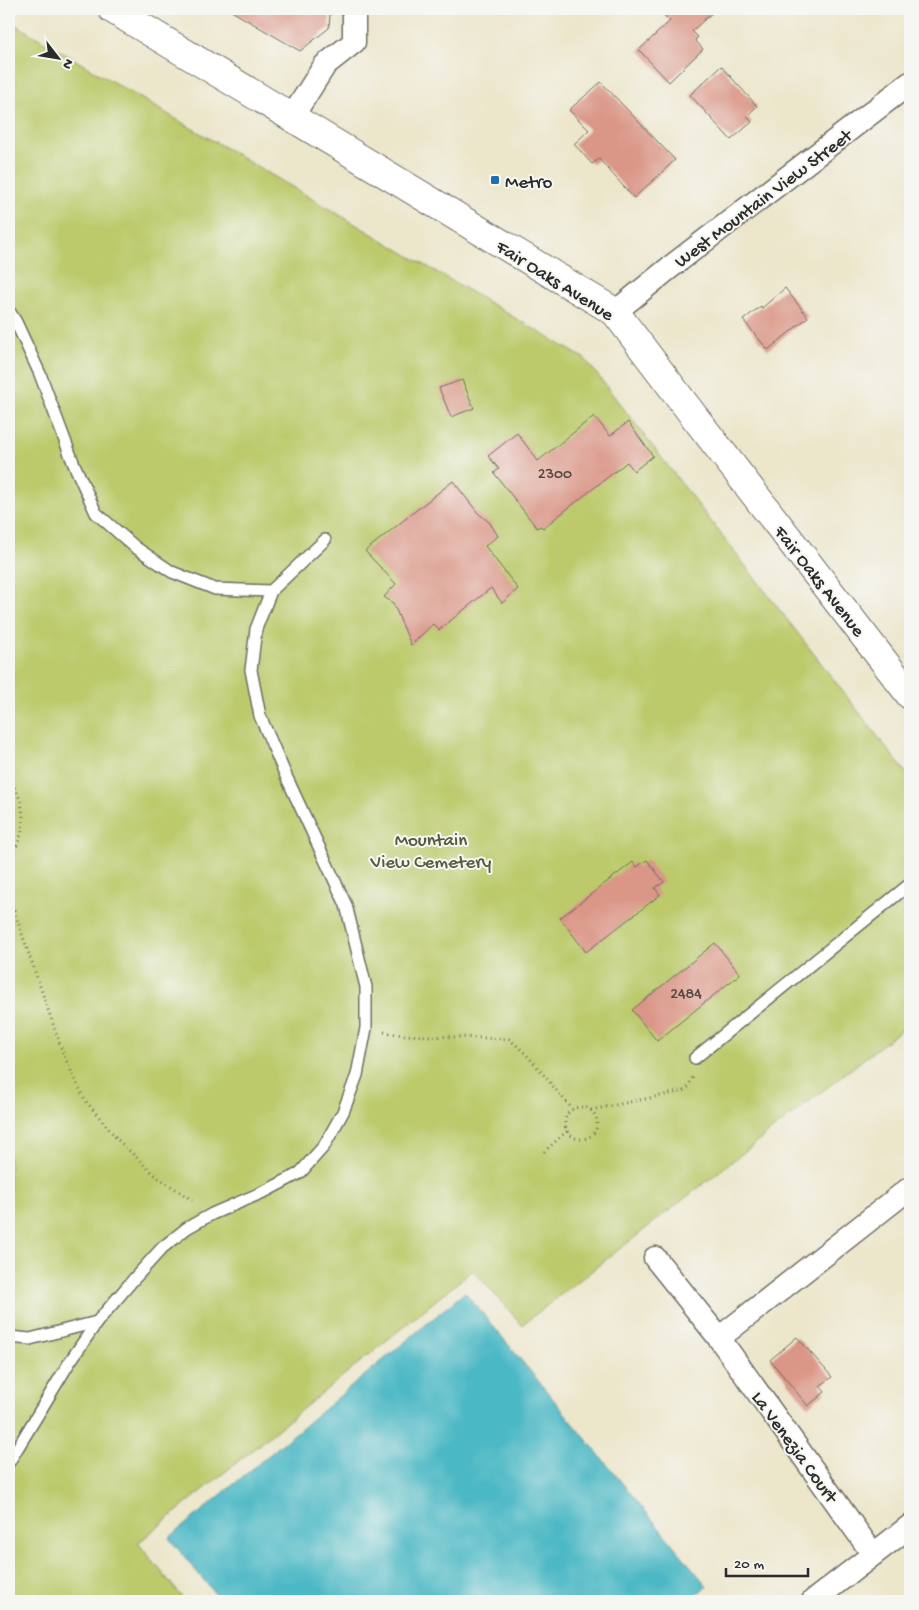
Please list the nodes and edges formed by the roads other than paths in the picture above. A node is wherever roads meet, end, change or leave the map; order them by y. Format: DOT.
graph roads {
  1 [pos="112,9"];
  2 [pos="352,9"];
  3 [pos="910,83"];
  4 [pos="292,117"];
  5 [pos="9,310"];
  6 [pos="615,312"];
  7 [pos="325,540"];
  8 [pos="271,591"];
  9 [pos="910,695"];
  10 [pos="910,884"];
  11 [pos="695,1058"];
  12 [pos="910,1188"];
  13 [pos="655,1258"];
  14 [pos="97,1322"];
  15 [pos="9,1337"];
  16 [pos="719,1338"];
  17 [pos="9,1462"];
  18 [pos="910,1526"];
  19 [pos="873,1554"];
  20 [pos="813,1601"];
  1 -- 4 [label="main road, Fair Oaks Avenue"];
  2 -- 4 [label="street"];
  3 -- 6 [label="street, West Mountain View Street"];
  4 -- 6 [label="main road, Fair Oaks Avenue"];
  5 -- 8 [label="lane"];
  6 -- 9 [label="main road, Fair Oaks Avenue"];
  7 -- 8 [label="lane"];
  8 -- 14 [label="lane"];
  10 -- 11 [label="lane"];
  12 -- 16 [label="street"];
  13 -- 16 [label="street, La Venezia Court"];
  14 -- 15 [label="lane"];
  14 -- 17 [label="lane"];
  16 -- 19 [label="street, La Venezia Court"];
  18 -- 19 [label="street"];
  19 -- 20 [label="street"];
}
